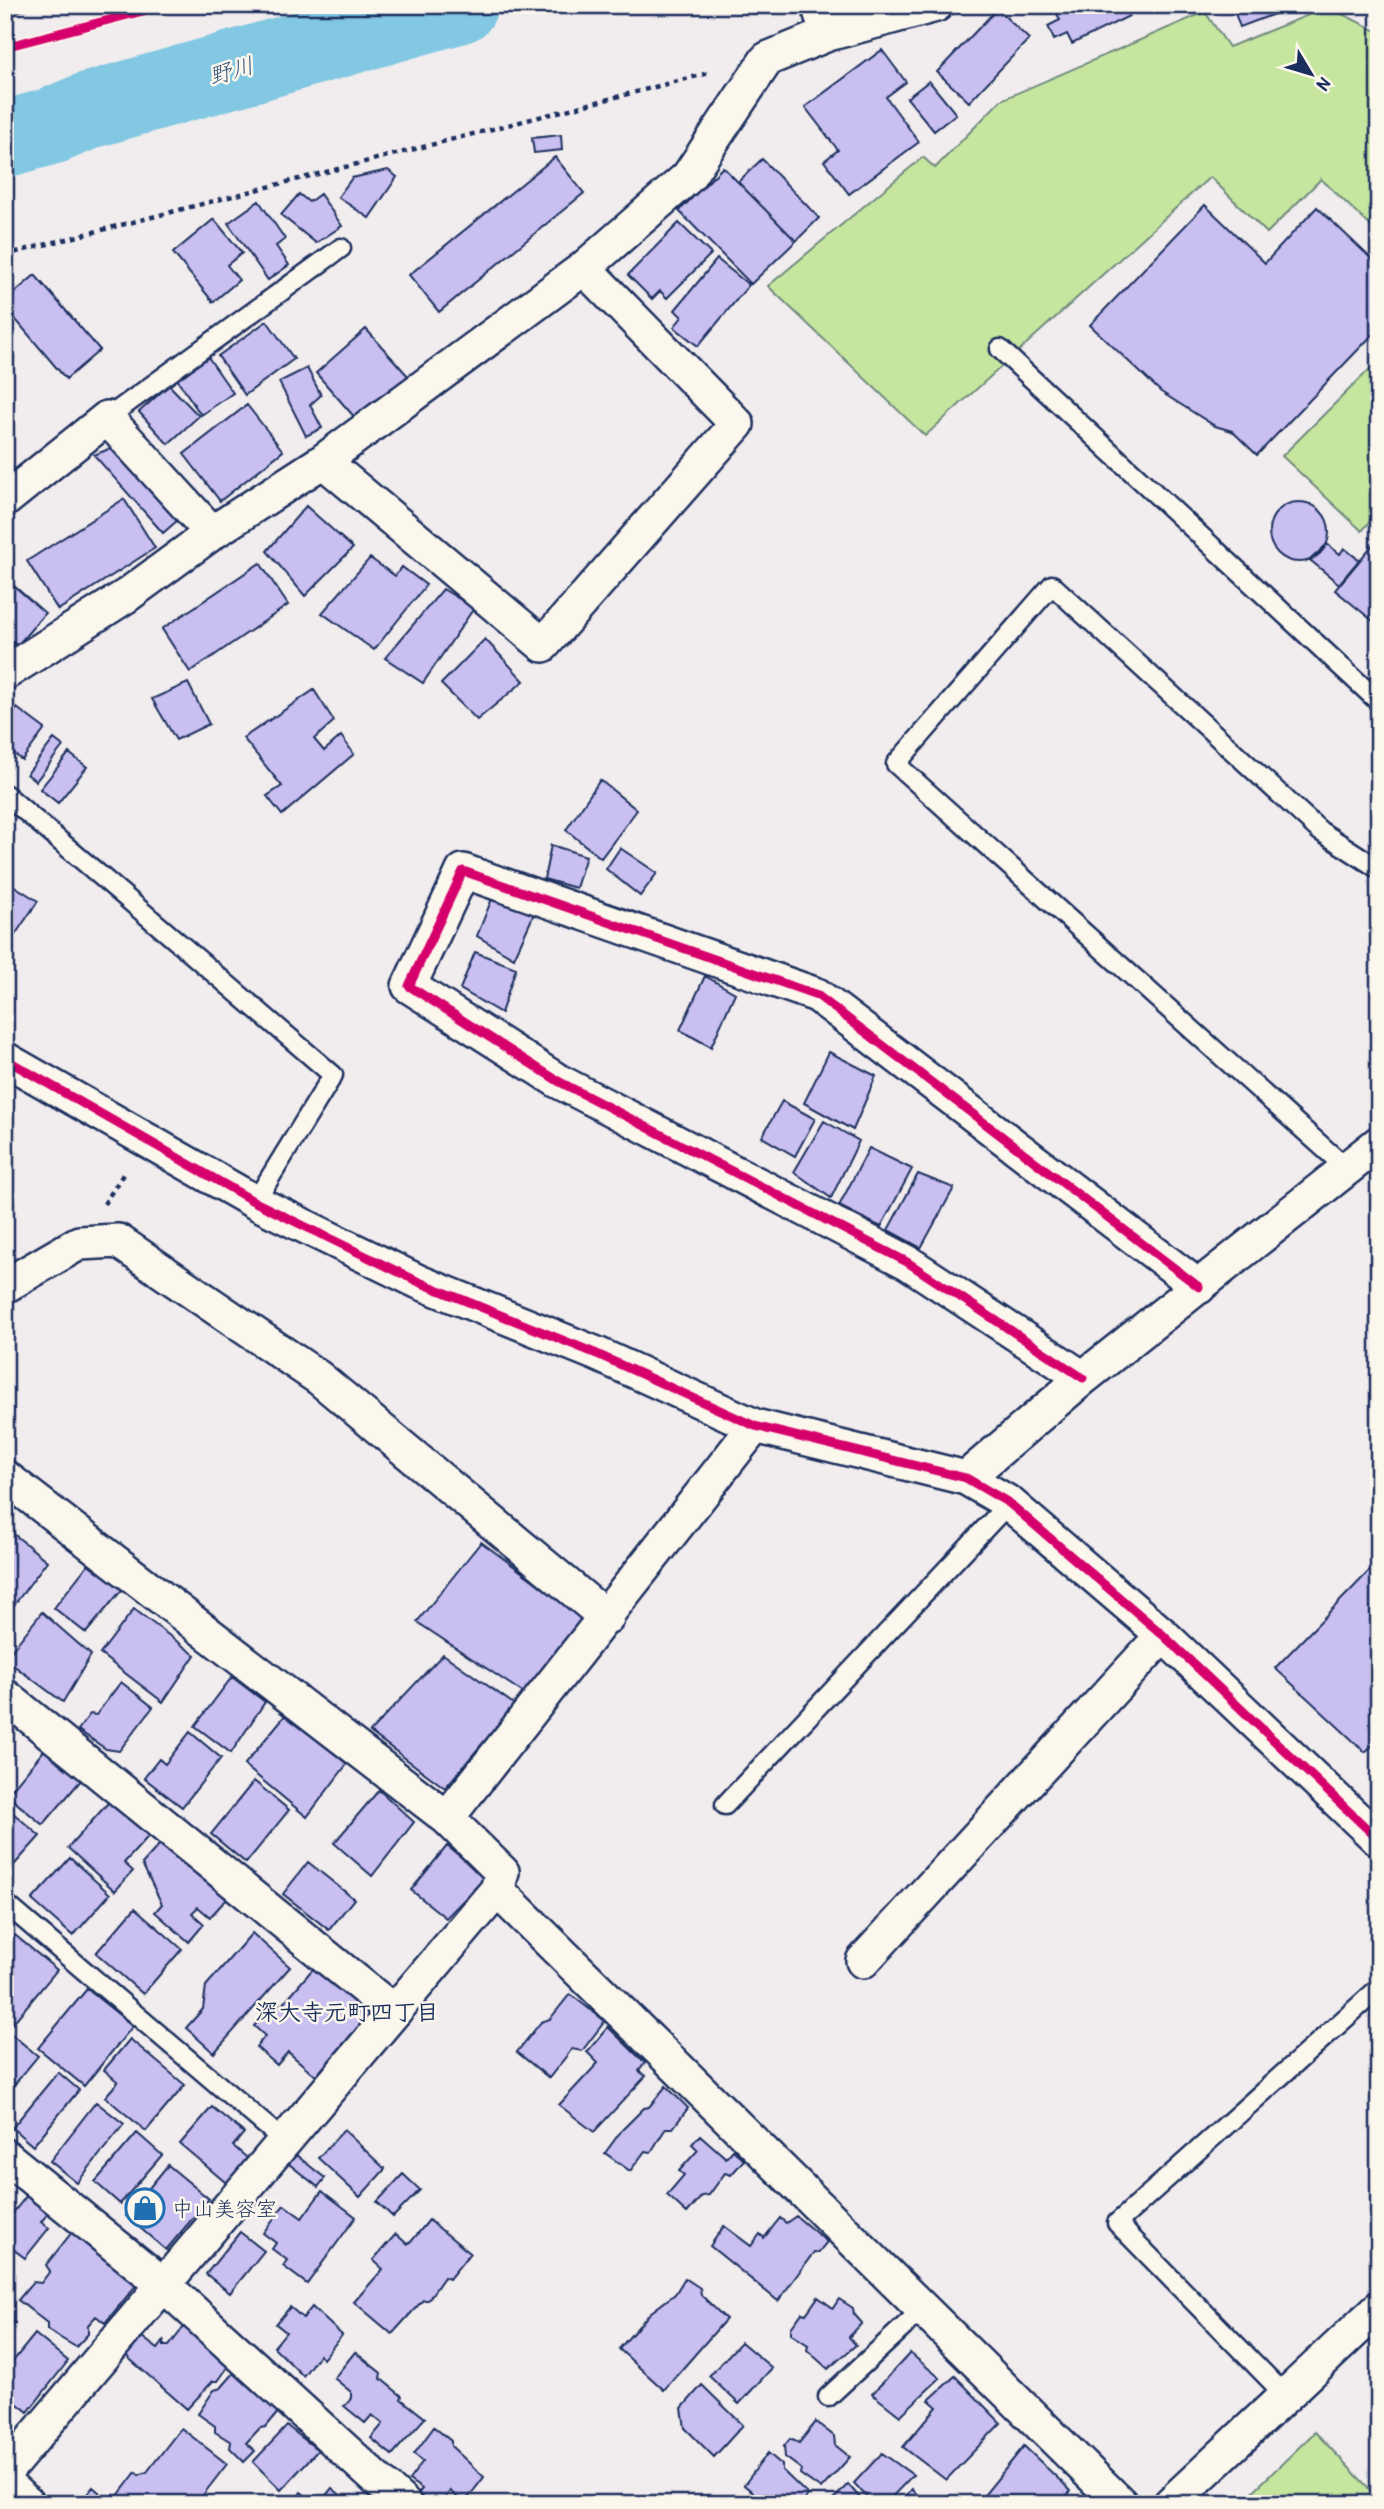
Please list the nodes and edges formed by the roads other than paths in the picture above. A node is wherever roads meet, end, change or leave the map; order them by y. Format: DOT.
graph roads {
  1 [pos="936,5"];
  2 [pos="823,21"];
  3 [pos="341,248"];
  4 [pos="584,268"];
  5 [pos="1000,349"];
  6 [pos="107,418"];
  7 [pos="323,461"];
  8 [pos="5,500"];
  9 [pos="212,533"];
  10 [pos="5,673"];
  11 [pos="1379,702"];
  12 [pos="5,794"];
  13 [pos="1379,869"];
  14 [pos="5,1059"];
  15 [pos="1379,1143"];
  16 [pos="1345,1167"];
  17 [pos="255,1202"];
  18 [pos="5,1286"];
  19 [pos="1199,1287"];
  20 [pos="1083,1378"];
  21 [pos="755,1426"];
  22 [pos="5,1477"];
  23 [pos="966,1478"];
  24 [pos="1009,1503"];
  25 [pos="607,1618"];
  26 [pos="1163,1635"];
  27 [pos="5,1696"];
  28 [pos="724,1805"];
  29 [pos="447,1818"];
  30 [pos="1379,1840"];
  31 [pos="497,1890"];
  32 [pos="5,1903"];
  33 [pos="863,1961"];
  34 [pos="1379,1988"];
  35 [pos="393,2011"];
  36 [pos="284,2141"];
  37 [pos="5,2156"];
  38 [pos="164,2285"];
  39 [pos="925,2307"];
  40 [pos="1379,2308"];
  41 [pos="1285,2395"];
  42 [pos="828,2397"];
  43 [pos="5,2472"];
  44 [pos="5,2484"];
  45 [pos="28,2504"];
  46 [pos="404,2504"];
  47 [pos="1121,2504"];
  48 [pos="1170,2504"];
  1 -- 2 [label="street"];
  2 -- 4 [label="street"];
  3 -- 6 [label="lane"];
  4 -- 7 [label="street"];
  4 -- 7 [label="street"];
  5 -- 11 [label="lane"];
  6 -- 8 [label="street"];
  6 -- 9 [label="street"];
  7 -- 9 [label="street"];
  9 -- 10 [label="street"];
  12 -- 17 [label="lane"];
  13 -- 16 [label="lane"];
  14 -- 17 [label="street"];
  15 -- 16 [label="street"];
  16 -- 19 [label="street"];
  17 -- 21 [label="street"];
  18 -- 25 [label="street"];
  19 -- 20 [label="street"];
  19 -- 20 [label="street"];
  20 -- 23 [label="street"];
  21 -- 23 [label="street"];
  21 -- 25 [label="street"];
  22 -- 29 [label="street"];
  23 -- 24 [label="street"];
  24 -- 26 [label="street"];
  24 -- 28 [label="lane"];
  25 -- 29 [label="street"];
  26 -- 30 [label="street"];
  26 -- 33 [label="street"];
  27 -- 35 [label="street"];
  29 -- 31 [label="street"];
  31 -- 35 [label="street"];
  31 -- 39 [label="street"];
  32 -- 36 [label="lane"];
  34 -- 41 [label="lane"];
  35 -- 36 [label="street"];
  36 -- 38 [label="street"];
  37 -- 38 [label="street"];
  38 -- 43 [label="street"];
  38 -- 46 [label="street"];
  39 -- 42 [label="lane"];
  39 -- 47 [label="street"];
  40 -- 41 [label="street"];
  41 -- 48 [label="street"];
  44 -- 45 [label="street"];
}
